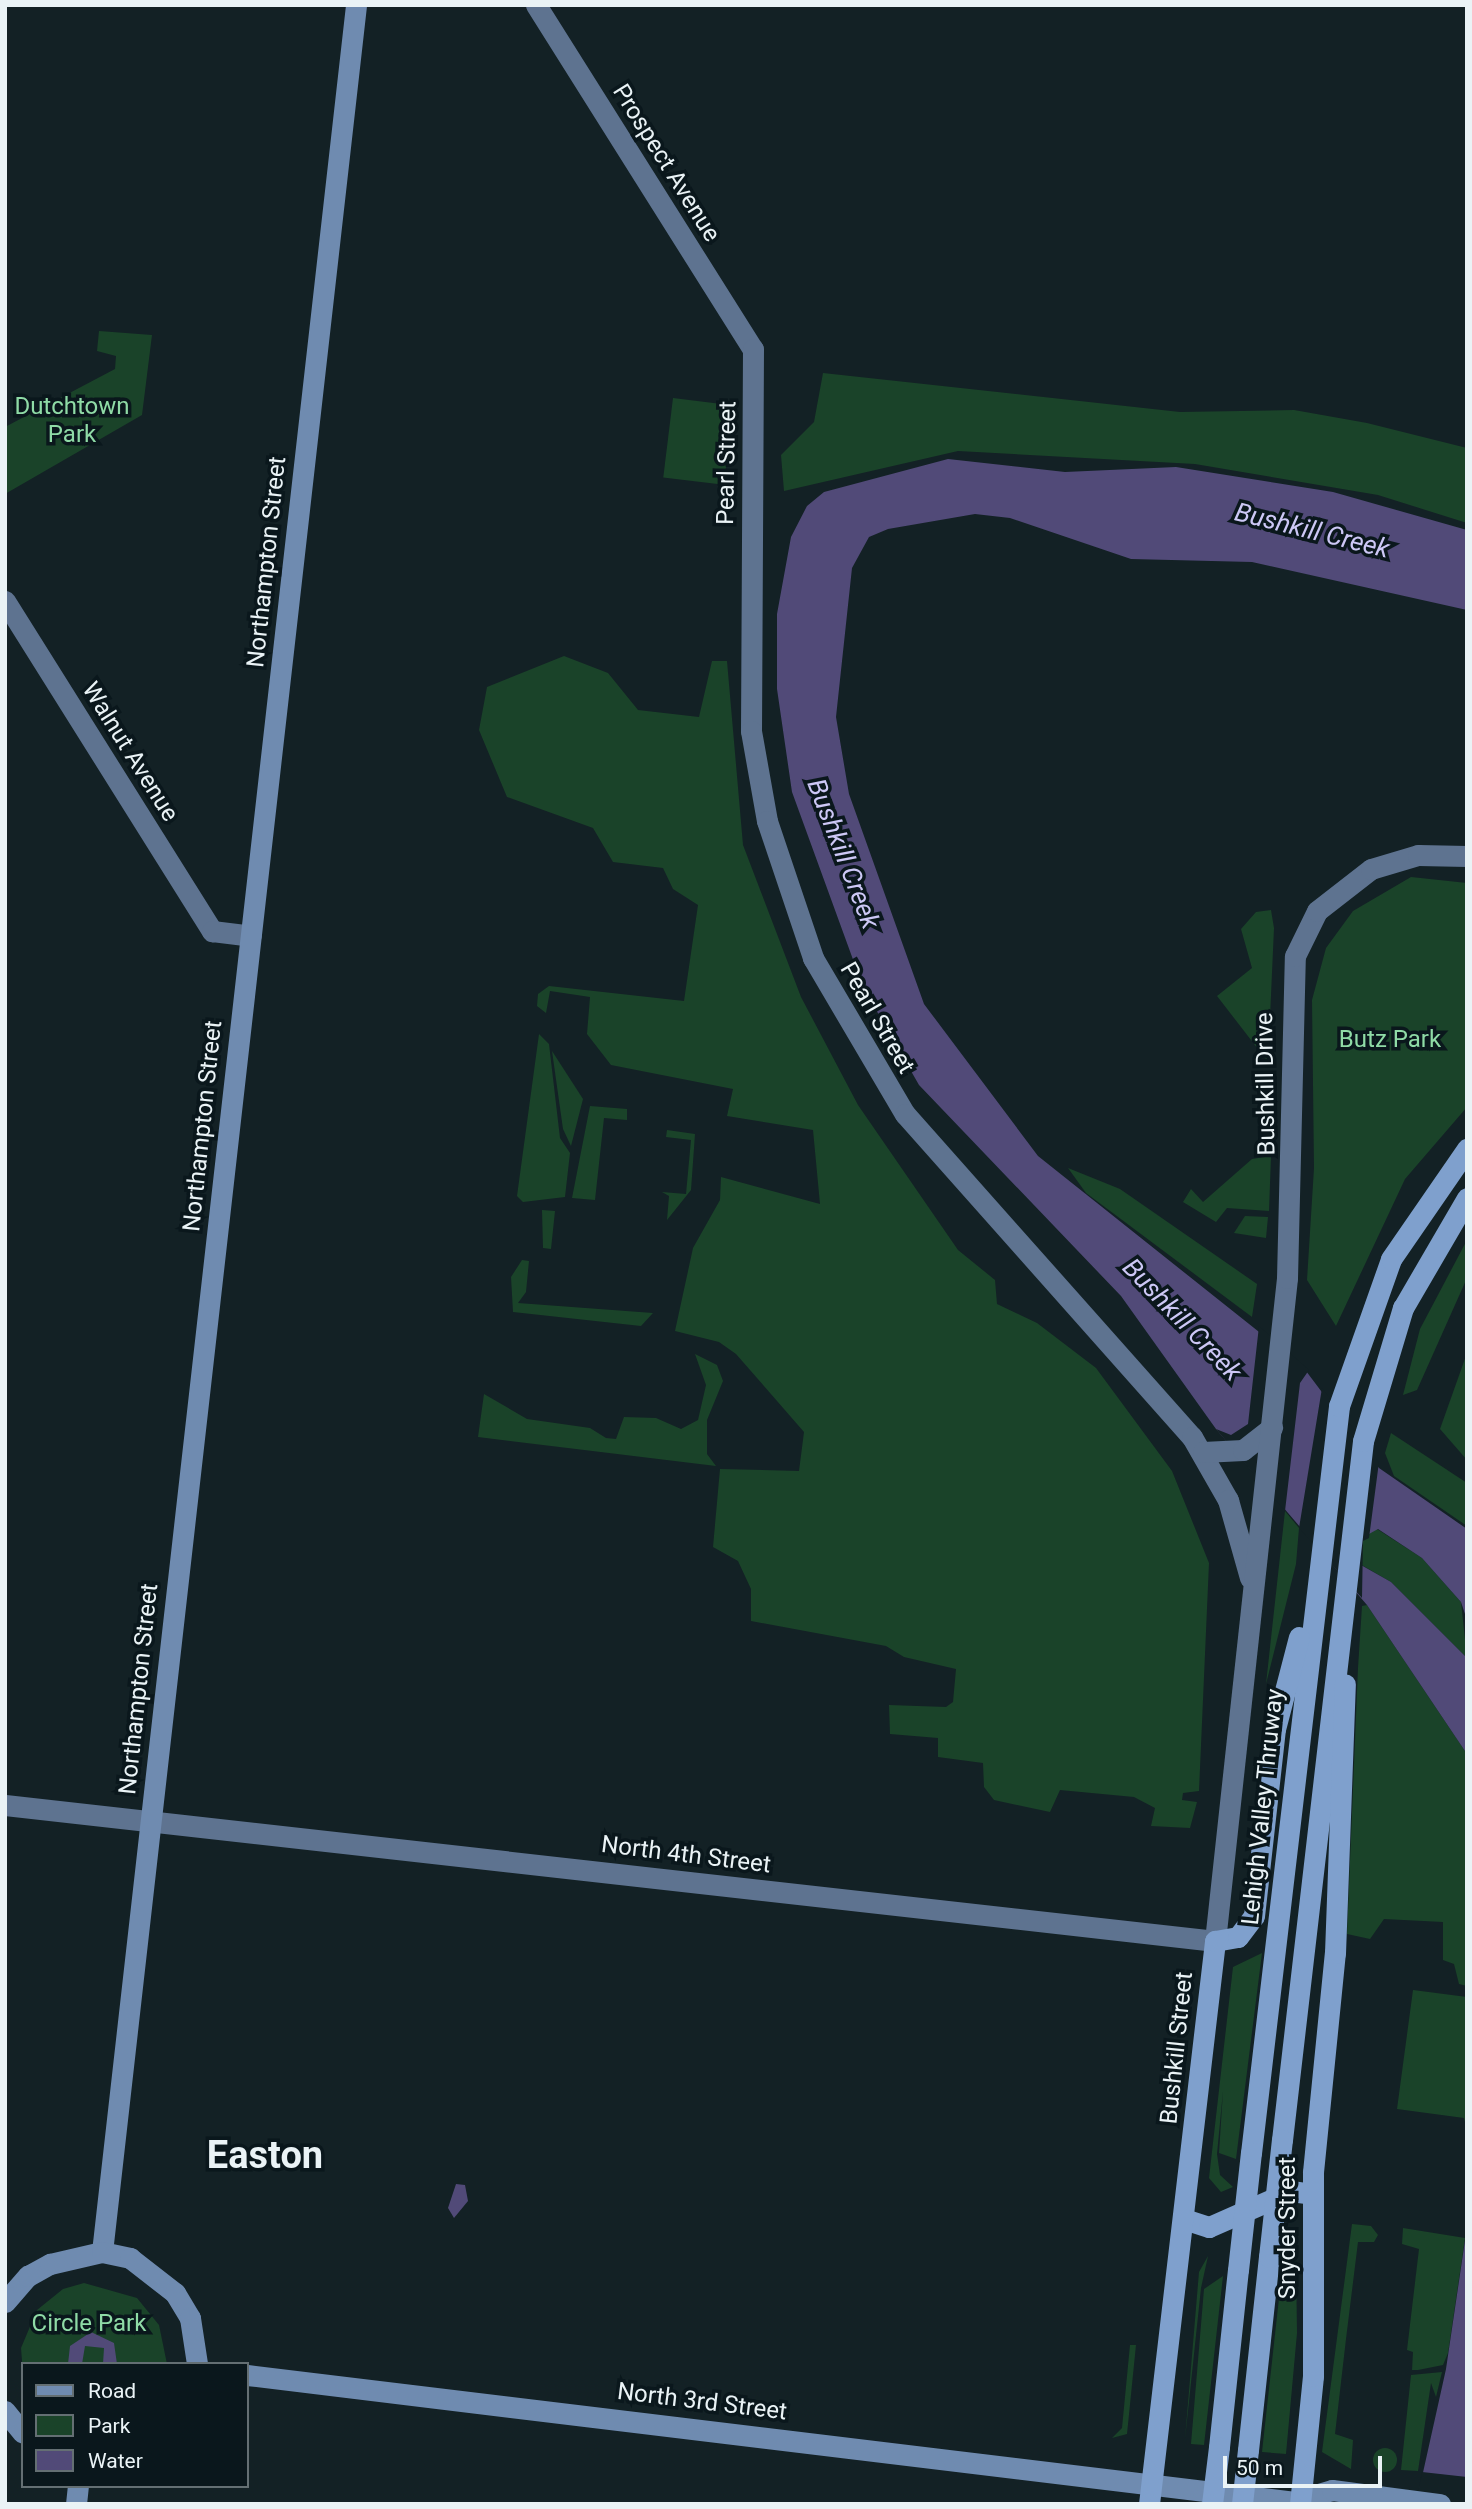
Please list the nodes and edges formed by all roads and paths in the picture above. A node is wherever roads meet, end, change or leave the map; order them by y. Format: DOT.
graph roads {
  1 [pos="356,5"];
  2 [pos="536,5"];
  3 [pos="753,349"];
  4 [pos="5,601"];
  5 [pos="1467,856"];
  6 [pos="251,936"];
  7 [pos="1467,1149"];
  8 [pos="1467,1198"];
  9 [pos="1272,1427"];
  10 [pos="1203,1452"];
  11 [pos="1346,1580"];
  12 [pos="1314,1585"];
  13 [pos="1253,1597"];
  14 [pos="5,1805"];
  15 [pos="150,1821"];
  16 [pos="1215,1941"];
  17 [pos="1312,2194"];
  18 [pos="1184,2220"];
  19 [pos="102,2252"];
  20 [pos="5,2302"];
  21 [pos="197,2362"];
  22 [pos="248,2375"];
  23 [pos="5,2411"];
  24 [pos="21,2431"];
  25 [pos="1152,2481"];
  26 [pos="1304,2502"];
  27 [pos="1149,2504"];
  28 [pos="1212,2504"];
  29 [pos="1242,2504"];
  30 [pos="1440,2504"];
  1 -- 6 [label="main road, Northampton Street"];
  2 -- 3 [label="street, Prospect Avenue"];
  3 -- 10 [label="street, Pearl Street"];
  4 -- 6 [label="street, Walnut Avenue"];
  5 -- 9 [label="street, Bushkill Drive"];
  6 -- 15 [label="main road, Northampton Street"];
  7 -- 12 [label="highway, Lehigh Valley Thruway"];
  8 -- 11 [label="highway"];
  9 -- 10 [label="street"];
  9 -- 13 [label="street, Bushkill Drive"];
  10 -- 13 [label="street, Pearl Street"];
  11 -- 17 [label="highway, Snyder Street"];
  11 -- 29 [label="highway, bridge"];
  12 -- 16 [label="highway"];
  12 -- 28 [label="highway, Lehigh Valley Thruway, bridge"];
  13 -- 16 [label="street, Bushkill Street"];
  14 -- 15 [label="street, North 4th Street"];
  15 -- 16 [label="street, North 4th Street"];
  15 -- 19 [label="main road, Northampton Street"];
  16 -- 18 [label="highway, Bushkill Street"];
  17 -- 18 [label="highway"];
  17 -- 26 [label="highway, Snyder Street"];
  18 -- 25 [label="highway, Bushkill Street"];
  19 -- 20 [label="main road"];
  19 -- 21 [label="main road"];
  22 -- 25 [label="main road, North 3rd Street"];
  23 -- 24 [label="main road"];
  25 -- 26 [label="main road, North 3rd Street"];
  25 -- 27 [label="highway, Bushkill Street"];
  26 -- 30 [label="main road, North 3rd Street"];
}
